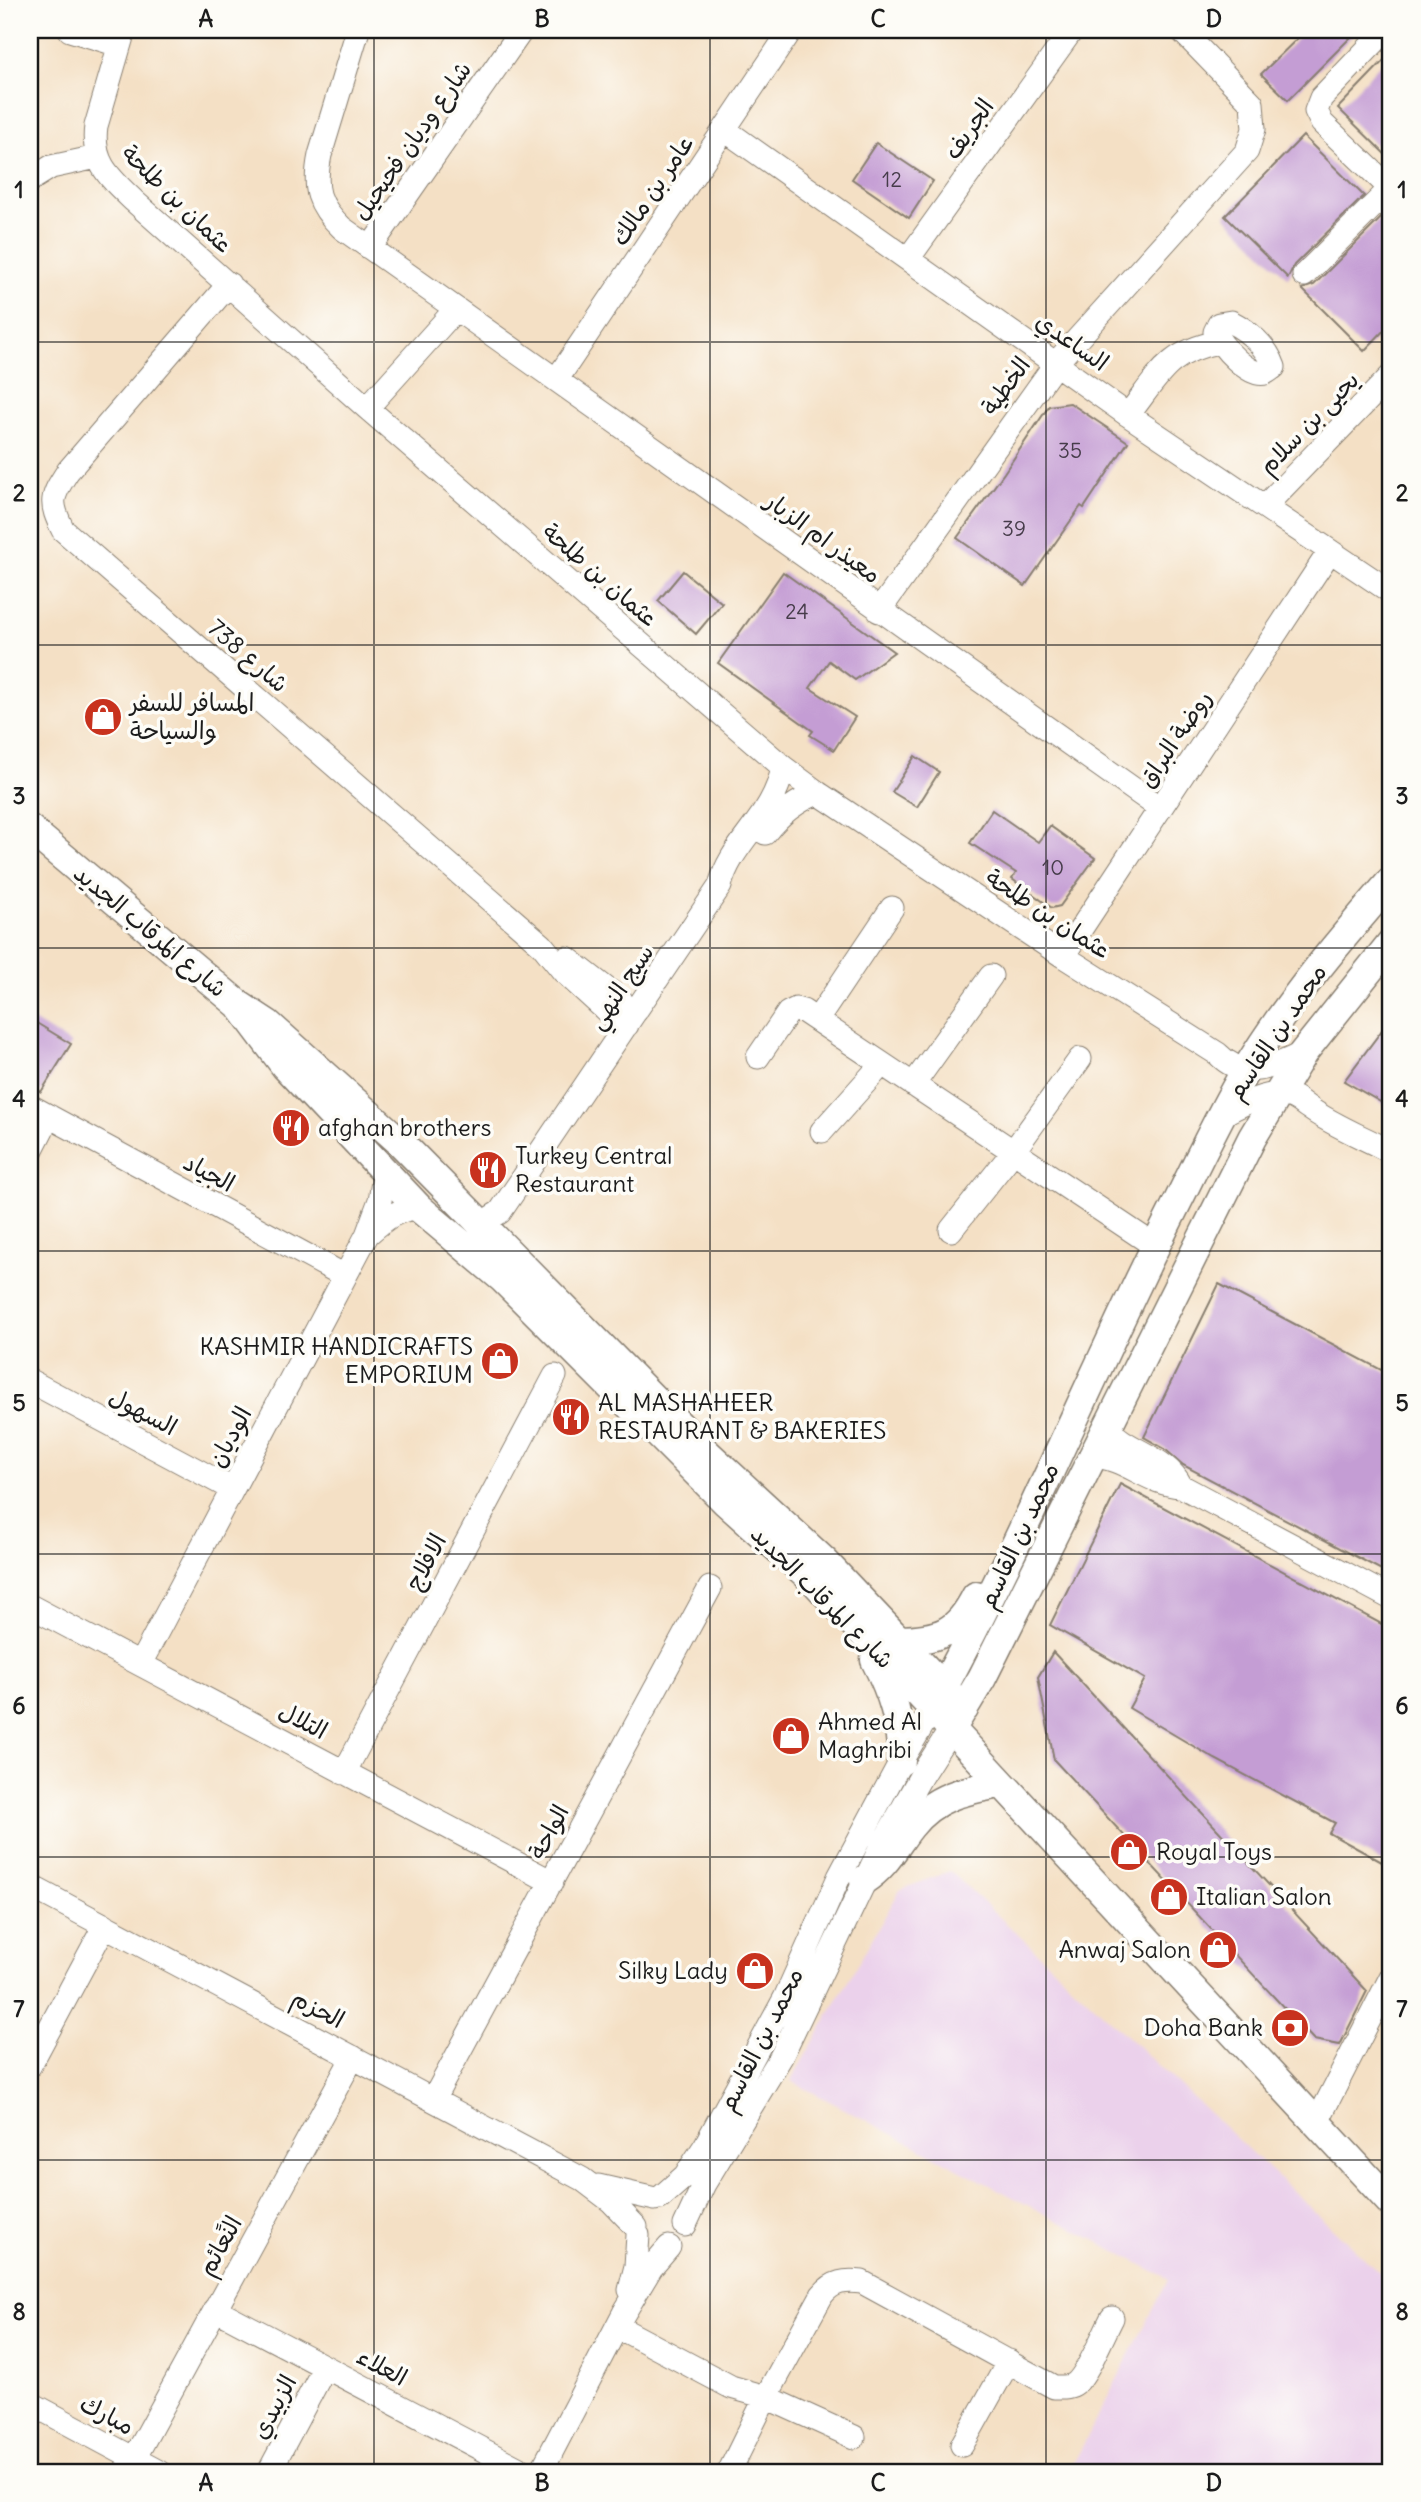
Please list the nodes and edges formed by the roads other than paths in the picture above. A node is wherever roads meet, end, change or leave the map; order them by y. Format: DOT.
graph roads {
  1 [pos="70,30"];
  2 [pos="358,30"];
  3 [pos="522,30"];
  4 [pos="791,30"];
  5 [pos="1072,30"];
  6 [pos="1181,30"];
  7 [pos="1386,30"];
  8 [pos="122,37"];
  9 [pos="725,130"];
  10 [pos="97,157"];
  11 [pos="30,180"];
  12 [pos="1391,188"];
  13 [pos="370,248"];
  14 [pos="908,259"];
  15 [pos="1304,275"];
  16 [pos="229,284"];
  17 [pos="456,309"];
  18 [pos="1218,342"];
  19 [pos="1056,363"];
  20 [pos="1391,376"];
  21 [pos="557,379"];
  22 [pos="367,408"];
  23 [pos="1128,415"];
  24 [pos="1265,506"];
  25 [pos="1331,551"];
  26 [pos="1391,592"];
  27 [pos="879,611"];
  28 [pos="783,767"];
  29 [pos="818,793"];
  30 [pos="1160,808"];
  31 [pos="30,829"];
  32 [pos="1391,881"];
  33 [pos="720,886"];
  34 [pos="892,908"];
  35 [pos="1391,943"];
  36 [pos="1063,956"];
  37 [pos="991,976"];
  38 [pos="239,1005"];
  39 [pos="630,1017"];
  40 [pos="817,1020"];
  41 [pos="1265,1041"];
  42 [pos="1303,1053"];
  43 [pos="1218,1055"];
  44 [pos="758,1057"];
  45 [pos="1080,1059"];
  46 [pos="882,1064"];
  47 [pos="1246,1071"];
  48 [pos="913,1085"];
  49 [pos="1270,1107"];
  50 [pos="39,1111"];
  51 [pos="1223,1114"];
  52 [pos="347,1131"];
  53 [pos="822,1131"];
  54 [pos="1013,1152"];
  55 [pos="1391,1152"];
  56 [pos="30,1153"];
  57 [pos="385,1171"];
  58 [pos="419,1208"];
  59 [pos="482,1223"];
  60 [pos="951,1230"];
  61 [pos="367,1235"];
  62 [pos="1155,1246"];
  63 [pos="345,1276"];
  64 [pos="555,1376"];
  65 [pos="30,1381"];
  66 [pos="1106,1427"];
  67 [pos="1092,1457"];
  68 [pos="1181,1486"];
  69 [pos="232,1489"];
  70 [pos="1023,1529"];
  71 [pos="710,1588"];
  72 [pos="1391,1598"];
  73 [pos="30,1606"];
  74 [pos="861,1632"];
  75 [pos="898,1640"];
  76 [pos="140,1664"];
  77 [pos="948,1709"];
  78 [pos="901,1761"];
  79 [pos="344,1773"];
  80 [pos="1001,1784"];
  81 [pos="864,1880"];
  82 [pos="551,1882"];
  83 [pos="30,1886"];
  84 [pos="105,1925"];
  85 [pos="1391,1977"];
  86 [pos="353,2057"];
  87 [pos="30,2065"];
  88 [pos="433,2100"];
  89 [pos="1317,2122"];
  90 [pos="582,2179"];
  91 [pos="657,2199"];
  92 [pos="1391,2203"];
  93 [pos="685,2225"];
  94 [pos="637,2231"];
  95 [pos="669,2247"];
  96 [pos="215,2309"];
  97 [pos="1112,2318"];
  98 [pos="622,2319"];
  99 [pos="1009,2361"];
  100 [pos="325,2367"];
  101 [pos="766,2397"];
  102 [pos="30,2403"];
  103 [pos="854,2437"];
  104 [pos="962,2445"];
  105 [pos="134,2459"];
  106 [pos="159,2472"];
  107 [pos="269,2472"];
  108 [pos="525,2472"];
  109 [pos="541,2472"];
  110 [pos="729,2472"];
  1 -- 8 [label="street"];
  2 -- 13 [label="street, معيذر ام الزبار"];
  3 -- 13 [label="street, شارع وديان فحيحيل"];
  4 -- 9 [label="street, عامر بن مالك"];
  5 -- 14 [label="street, الجريف"];
  6 -- 19 [label="street, الخطية"];
  7 -- 12 [label="street"];
  8 -- 10 [label="street, عثمان بن طلحة"];
  9 -- 14 [label="street, الساعدي"];
  9 -- 21 [label="street, عامر بن مالك"];
  10 -- 11 [label="street"];
  10 -- 16 [label="street, عثمان بن طلحة"];
  12 -- 15 [label="street"];
  13 -- 17 [label="street, معيذر ام الزبار"];
  14 -- 19 [label="street, الساعدي"];
  16 -- 22 [label="street, عثمان بن طلحة"];
  16 -- 39 [label="street, شارع 738"];
  17 -- 21 [label="street, معيذر ام الزبار"];
  17 -- 22 [label="street"];
  18 -- 23 [label="street"];
  19 -- 23 [label="street, الساعدي"];
  19 -- 27 [label="street, الخطية"];
  20 -- 24 [label="street, يحيى بن سلام"];
  21 -- 27 [label="street, معيذر ام الزبار"];
  22 -- 28 [label="street, عثمان بن طلحة"];
  23 -- 24 [label="street, الساعدي"];
  24 -- 25 [label="street, الساعدي"];
  25 -- 26 [label="street, الساعدي"];
  25 -- 30 [label="street, روضة البراق"];
  27 -- 30 [label="street, معيذر ام الزبار"];
  28 -- 29 [label="street, عثمان بن طلحة"];
  28 -- 33 [label="street, سيج النهي"];
  29 -- 33 [label="street"];
  29 -- 36 [label="street, عثمان بن طلحة"];
  30 -- 36 [label="street, روضة البراق"];
  31 -- 38 [label="street, شارع المرقاب الجديد"];
  32 -- 41 [label="street, محمد بن القاسم"];
  33 -- 39 [label="street, سيج النهي"];
  34 -- 40 [label="street"];
  35 -- 42 [label="street, محمد بن القاسم"];
  36 -- 43 [label="street, عثمان بن طلحة"];
  37 -- 48 [label="street"];
  38 -- 52 [label="street, شارع المرقاب الجديد"];
  38 -- 59 [label="street, شارع المرقاب الجديد"];
  39 -- 59 [label="street, سيج النهي"];
  40 -- 44 [label="street"];
  40 -- 46 [label="street"];
  41 -- 43 [label="street"];
  41 -- 47 [label="street, محمد بن القاسم"];
  42 -- 47 [label="street"];
  42 -- 49 [label="street, محمد بن القاسم"];
  43 -- 47 [label="street, عثمان بن طلحة"];
  45 -- 54 [label="street"];
  46 -- 48 [label="street"];
  46 -- 53 [label="street"];
  47 -- 51 [label="street, محمد بن القاسم"];
  48 -- 54 [label="street"];
  49 -- 51 [label="street"];
  49 -- 55 [label="street"];
  49 -- 66 [label="street, محمد بن القاسم"];
  50 -- 56 [label="street, الجياد"];
  50 -- 63 [label="street, الجياد"];
  51 -- 62 [label="street, محمد بن القاسم"];
  52 -- 57 [label="street, شارع المرقاب الجديد"];
  52 -- 59 [label="street"];
  54 -- 60 [label="street"];
  54 -- 62 [label="street"];
  57 -- 58 [label="street, شارع المرقاب الجديد"];
  57 -- 61 [label="street, الوديان"];
  58 -- 61 [label="street, الوديان"];
  58 -- 74 [label="street, شارع المرقاب الجديد"];
  59 -- 75 [label="street, شارع المرقاب الجديد"];
  61 -- 63 [label="street, الوديان"];
  62 -- 70 [label="street, محمد بن القاسم"];
  63 -- 69 [label="street, الوديان"];
  64 -- 79 [label="street, الافلاج"];
  65 -- 69 [label="street, السهول"];
  66 -- 67 [label="street, محمد بن القاسم"];
  66 -- 68 [label="street"];
  67 -- 68 [label="street"];
  67 -- 77 [label="street, محمد بن القاسم"];
  68 -- 72 [label="street"];
  69 -- 76 [label="street, الوديان"];
  70 -- 75 [label="street"];
  70 -- 77 [label="street, محمد بن القاسم"];
  71 -- 82 [label="street, الواحة"];
  73 -- 76 [label="street, التلال"];
  74 -- 77 [label="street, شارع المرقاب الجديد"];
  74 -- 78 [label="street"];
  75 -- 77 [label="street, شارع المرقاب الجديد"];
  76 -- 79 [label="street, التلال"];
  77 -- 78 [label="street, محمد بن القاسم"];
  77 -- 80 [label="street, شارع المرقاب الجديد"];
  77 -- 81 [label="street, محمد بن القاسم"];
  78 -- 91 [label="street, محمد بن القاسم"];
  79 -- 82 [label="street, التلال"];
  80 -- 81 [label="street"];
  80 -- 89 [label="street, شارع المرقاب الجديد"];
  81 -- 93 [label="street, محمد بن القاسم"];
  82 -- 88 [label="street, الواحة"];
  83 -- 84 [label="street, الحزم"];
  84 -- 86 [label="street, الحزم"];
  84 -- 87 [label="street"];
  85 -- 89 [label="street"];
  86 -- 88 [label="street, الحزم"];
  86 -- 96 [label="street, النًعائم"];
  88 -- 90 [label="street, الحزم"];
  89 -- 92 [label="street, شارع المرقاب الجديد"];
  90 -- 91 [label="street, الحزم"];
  90 -- 94 [label="street, الحزم"];
  91 -- 93 [label="street"];
  91 -- 94 [label="street"];
  93 -- 95 [label="street"];
  94 -- 95 [label="street"];
  94 -- 98 [label="street"];
  95 -- 98 [label="street"];
  96 -- 100 [label="street, العلاء"];
  96 -- 105 [label="street, النًعائم"];
  97 -- 99 [label="street"];
  98 -- 101 [label="street"];
  98 -- 109 [label="street"];
  99 -- 101 [label="street"];
  99 -- 104 [label="street"];
  100 -- 107 [label="street, الزبيدي"];
  100 -- 108 [label="street, العلاء"];
  101 -- 103 [label="street"];
  101 -- 110 [label="street"];
  102 -- 105 [label="street, مبارك"];
  105 -- 106 [label="street, مبارك"];
}
